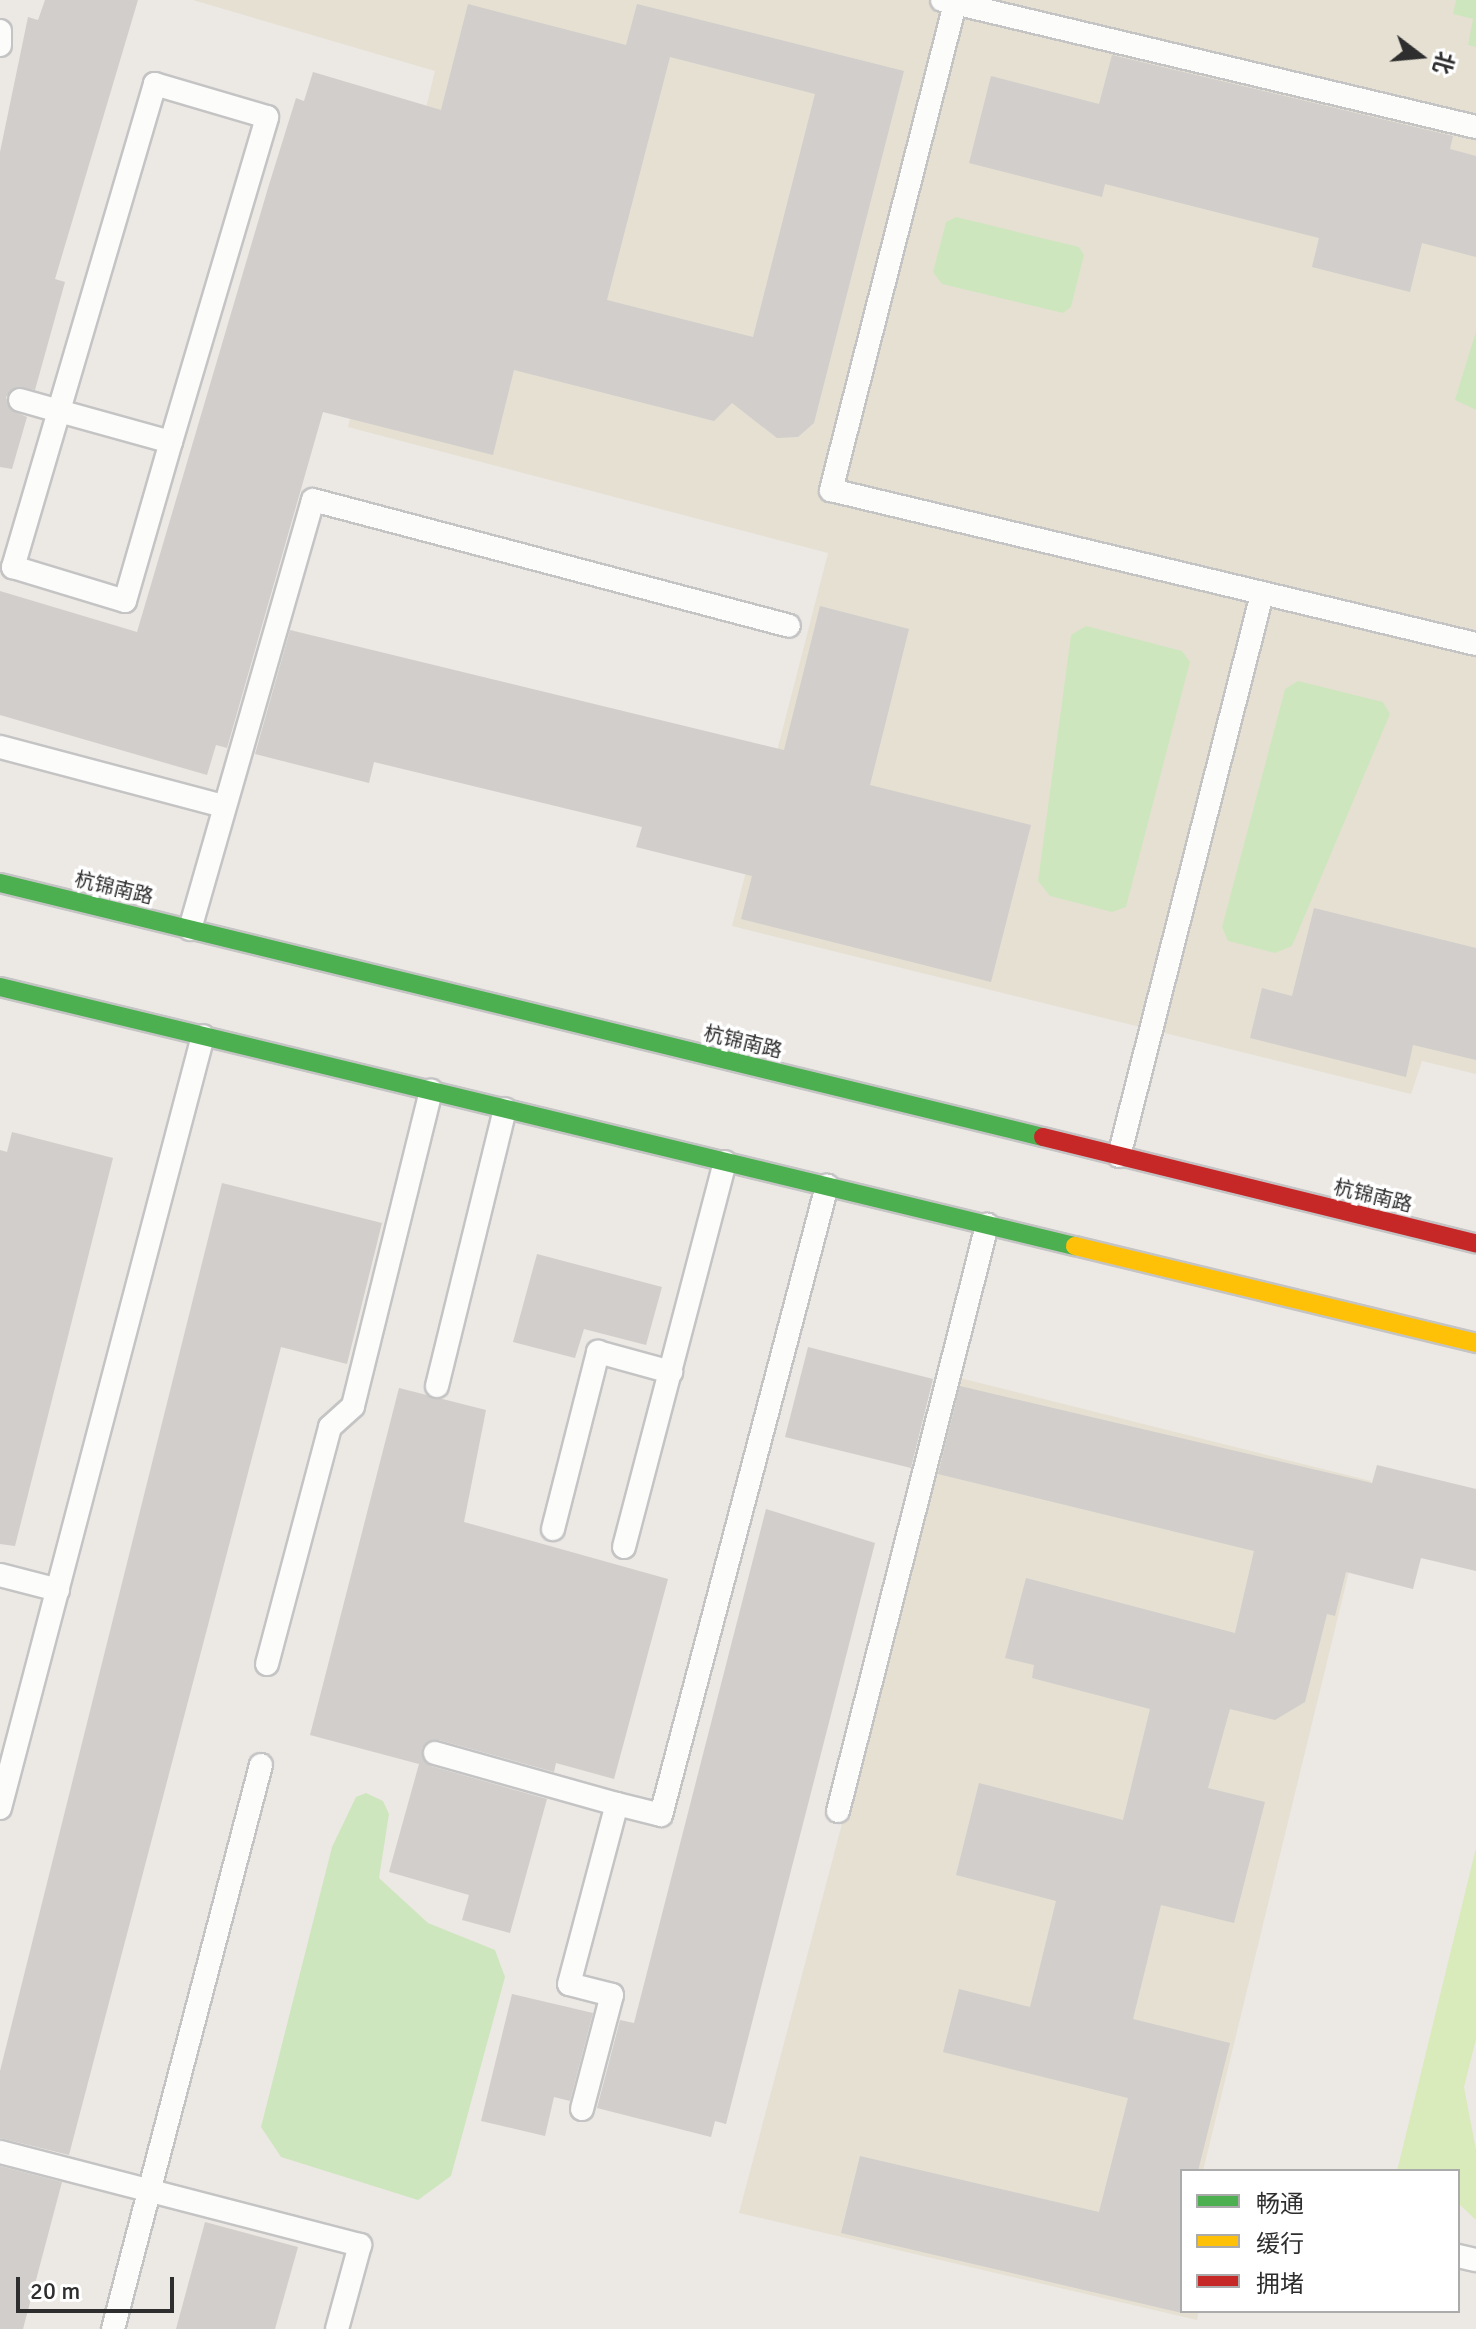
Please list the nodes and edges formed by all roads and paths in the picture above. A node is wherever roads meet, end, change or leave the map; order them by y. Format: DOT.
graph roads {
  1 [pos="950,1"];
  2 [pos="0,31"];
  3 [pos="0,45"];
  4 [pos="1476,127"];
  5 [pos="20,400"];
  6 [pos="59,411"];
  7 [pos="171,442"];
  8 [pos="1262,594"];
  9 [pos="789,626"];
  10 [pos="1476,644"];
  11 [pos="0,747"];
  12 [pos="223,806"];
  13 [pos="0,883"];
  14 [pos="190,929"];
  15 [pos="1,990"];
  16 [pos="203,1036"];
  17 [pos="431,1091"];
  18 [pos="505,1109"];
  19 [pos="1119,1156"];
  20 [pos="725,1162"];
  21 [pos="827,1186"];
  22 [pos="987,1225"];
  23 [pos="1476,1243"];
  24 [pos="1476,1343"];
  25 [pos="671,1372"];
  26 [pos="437,1386"];
  27 [pos="553,1529"];
  28 [pos="624,1547"];
  29 [pos="0,1575"];
  30 [pos="58,1590"];
  31 [pos="267,1664"];
  32 [pos="435,1753"];
  33 [pos="261,1765"];
  34 [pos="617,1804"];
  35 [pos="0,1808"];
  36 [pos="838,1811"];
  37 [pos="582,2109"];
  38 [pos="0,2152"];
  39 [pos="148,2190"];
  40 [pos="113,2329"];
  41 [pos="337,2329"];
  1 -- 4 [label="lane"];
  1 -- 8 [label="lane"];
  2 -- 3 [label="lane"];
  5 -- 6 [label="lane"];
  6 -- 7 [label="lane"];
  6 -- 7 [label="lane"];
  6 -- 7 [label="lane"];
  8 -- 10 [label="lane"];
  8 -- 19 [label="lane"];
  9 -- 12 [label="lane"];
  11 -- 12 [label="lane"];
  12 -- 14 [label="lane"];
  13 -- 14 [label="main road, 杭锦南路"];
  14 -- 19 [label="main road, 杭锦南路"];
  15 -- 16 [label="main road"];
  16 -- 17 [label="main road"];
  16 -- 30 [label="lane"];
  17 -- 18 [label="main road"];
  17 -- 31 [label="lane"];
  18 -- 20 [label="main road"];
  18 -- 26 [label="lane"];
  19 -- 23 [label="main road, 杭锦南路"];
  20 -- 21 [label="main road"];
  20 -- 25 [label="lane"];
  21 -- 22 [label="main road"];
  21 -- 34 [label="lane"];
  22 -- 24 [label="main road"];
  22 -- 36 [label="lane"];
  25 -- 27 [label="lane"];
  25 -- 28 [label="lane"];
  29 -- 30 [label="lane"];
  30 -- 35 [label="lane"];
  32 -- 34 [label="lane"];
  33 -- 39 [label="lane"];
  34 -- 37 [label="lane"];
  38 -- 39 [label="lane"];
  39 -- 40 [label="lane"];
  39 -- 41 [label="lane"];
}
